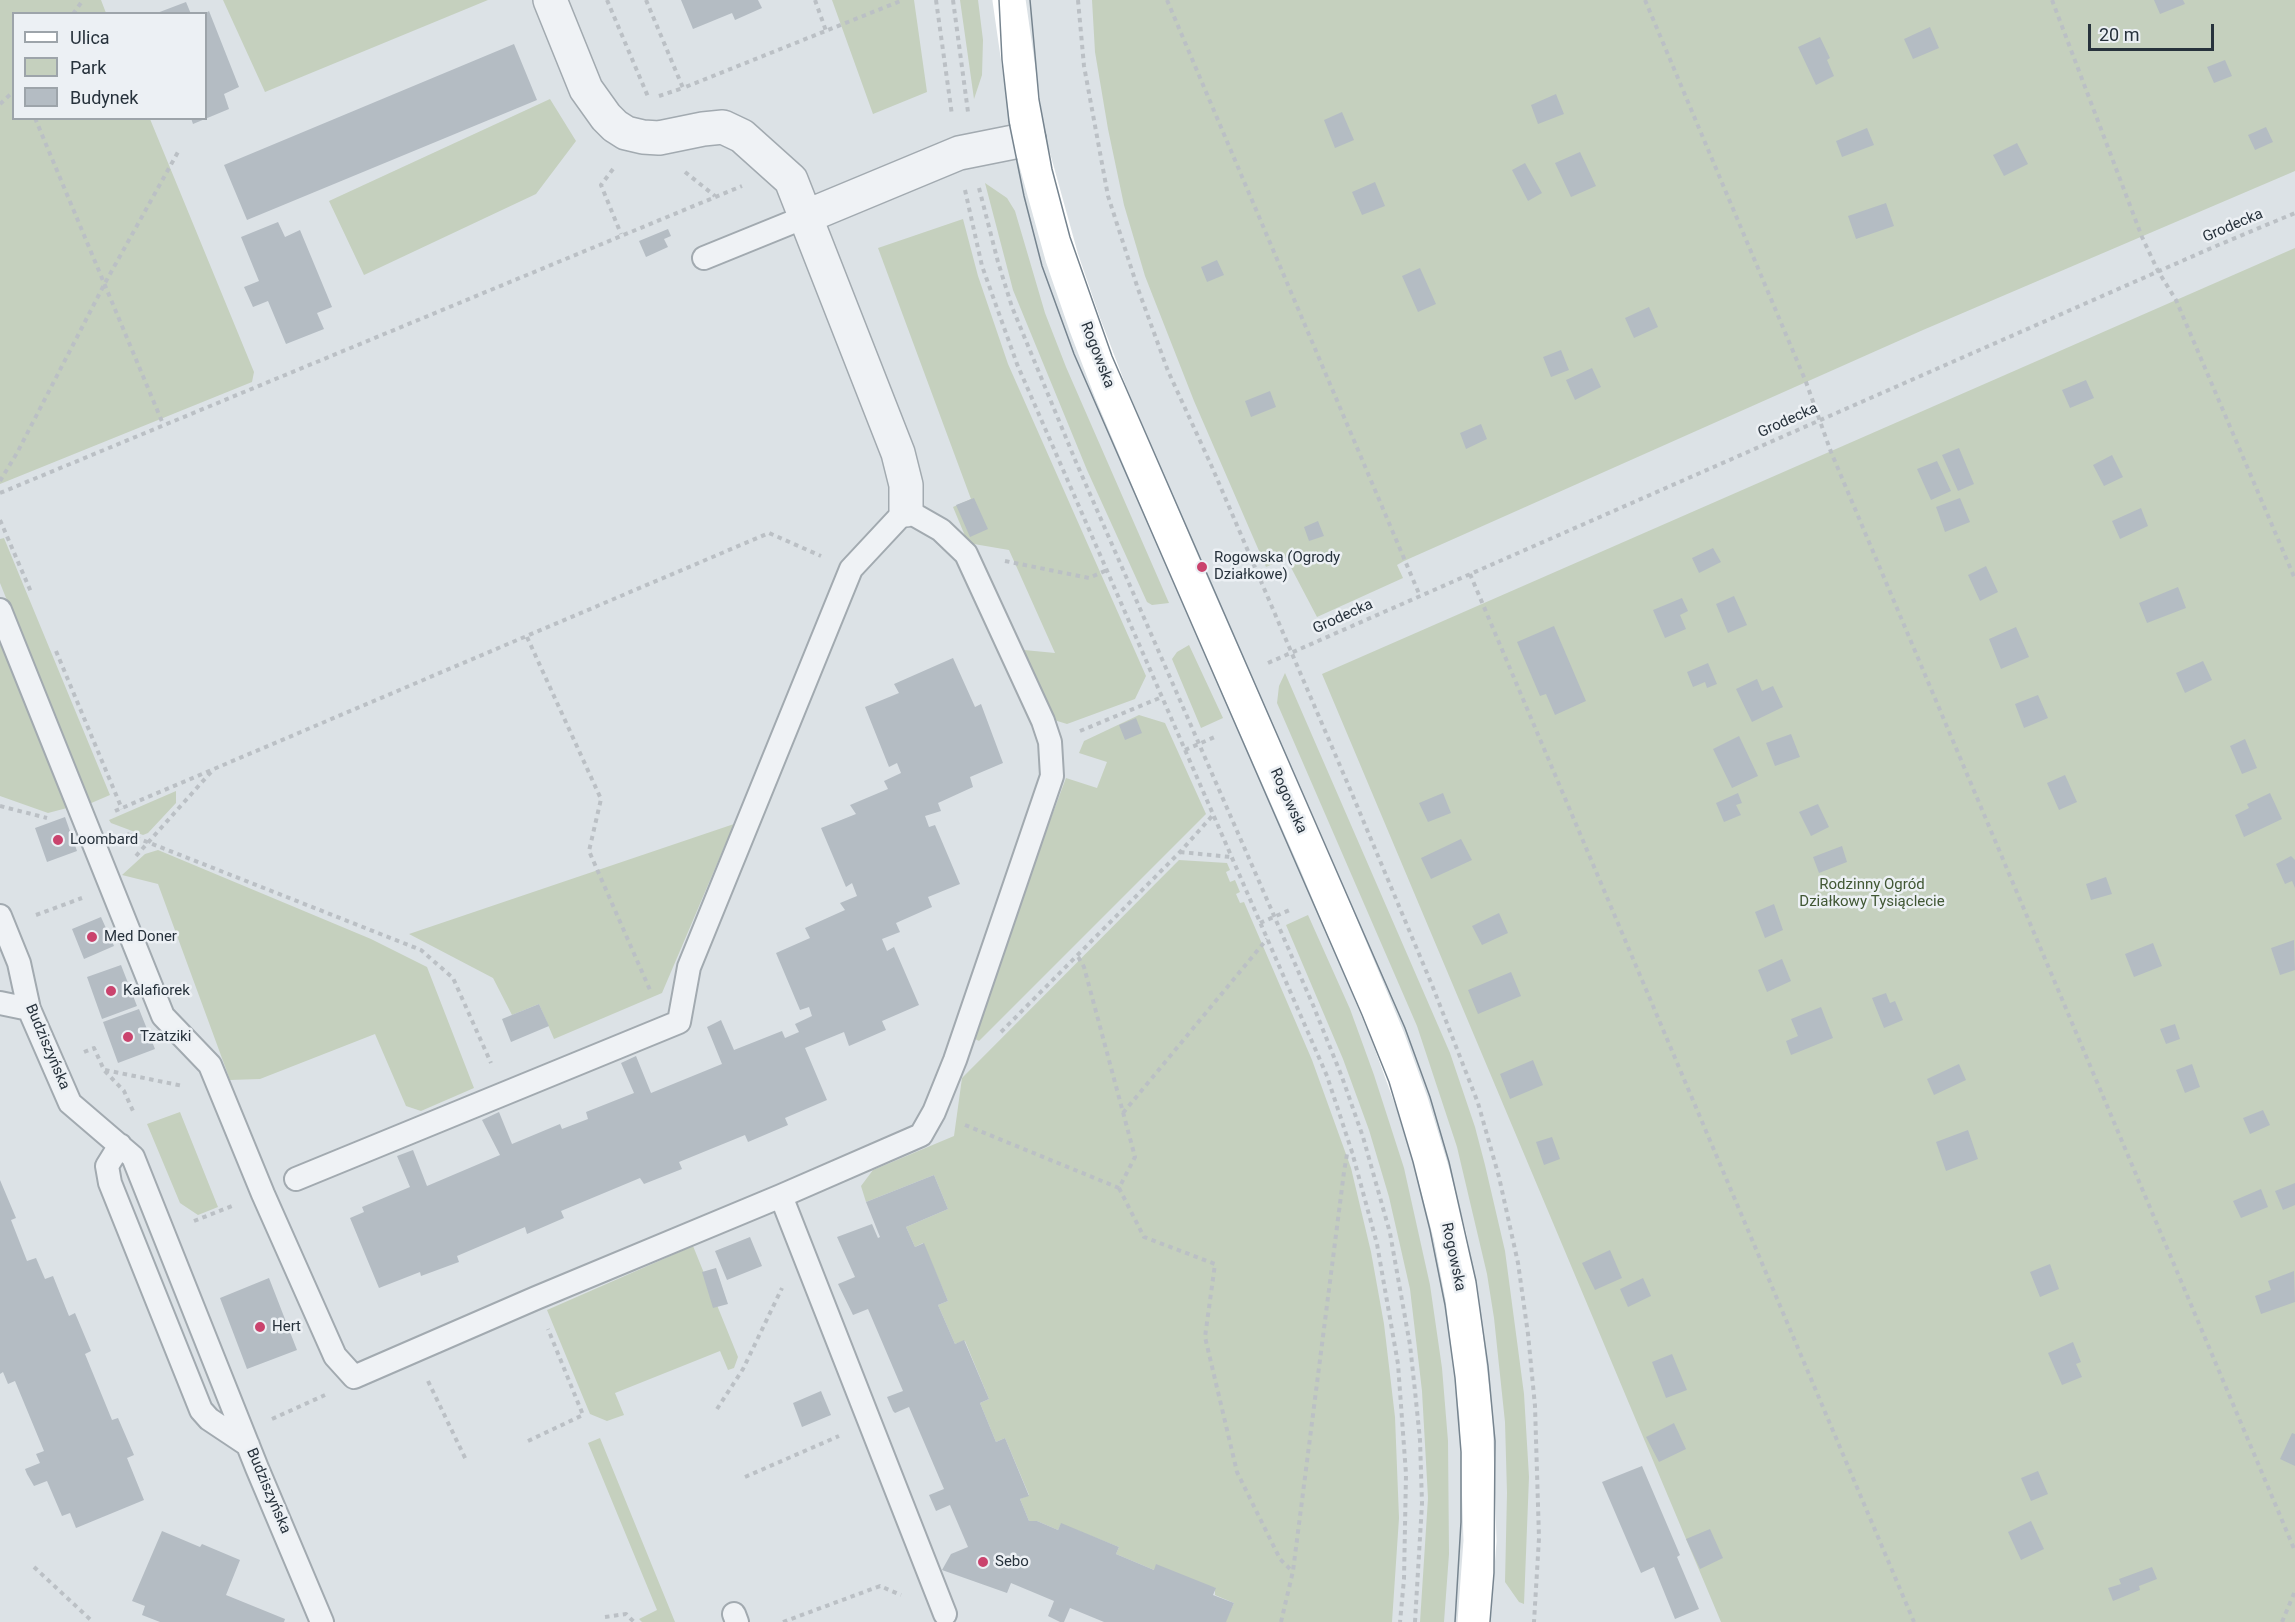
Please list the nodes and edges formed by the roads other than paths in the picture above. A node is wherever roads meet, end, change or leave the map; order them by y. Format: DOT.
graph roads {
  1 [pos="550,0"];
  2 [pos="1010,0"];
  3 [pos="1029,138"];
  4 [pos="805,217"];
  5 [pos="704,258"];
  6 [pos="906,510"];
  7 [pos="0,610"];
  8 [pos="2,922"];
  9 [pos="0,1002"];
  10 [pos="29,1010"];
  11 [pos="120,1145"];
  12 [pos="296,1179"];
  13 [pos="781,1196"];
  14 [pos="246,1438"];
  15 [pos="945,1614"];
  16 [pos="322,1622"];
  17 [pos="1474,1622"];
  1 -- 4 [label="street"];
  2 -- 3 [label="street, Rogowska"];
  3 -- 4 [label="street"];
  3 -- 17 [label="street, Rogowska"];
  4 -- 5 [label="lane"];
  4 -- 6 [label="street"];
  6 -- 12 [label="lane"];
  6 -- 13 [label="lane"];
  7 -- 13 [label="lane"];
  8 -- 10 [label="lane, Budziszyńska"];
  9 -- 10 [label="lane"];
  10 -- 11 [label="lane, Budziszyńska"];
  11 -- 14 [label="lane, Budziszyńska"];
  11 -- 14 [label="lane"];
  13 -- 15 [label="lane"];
  14 -- 16 [label="lane, Budziszyńska"];
}
